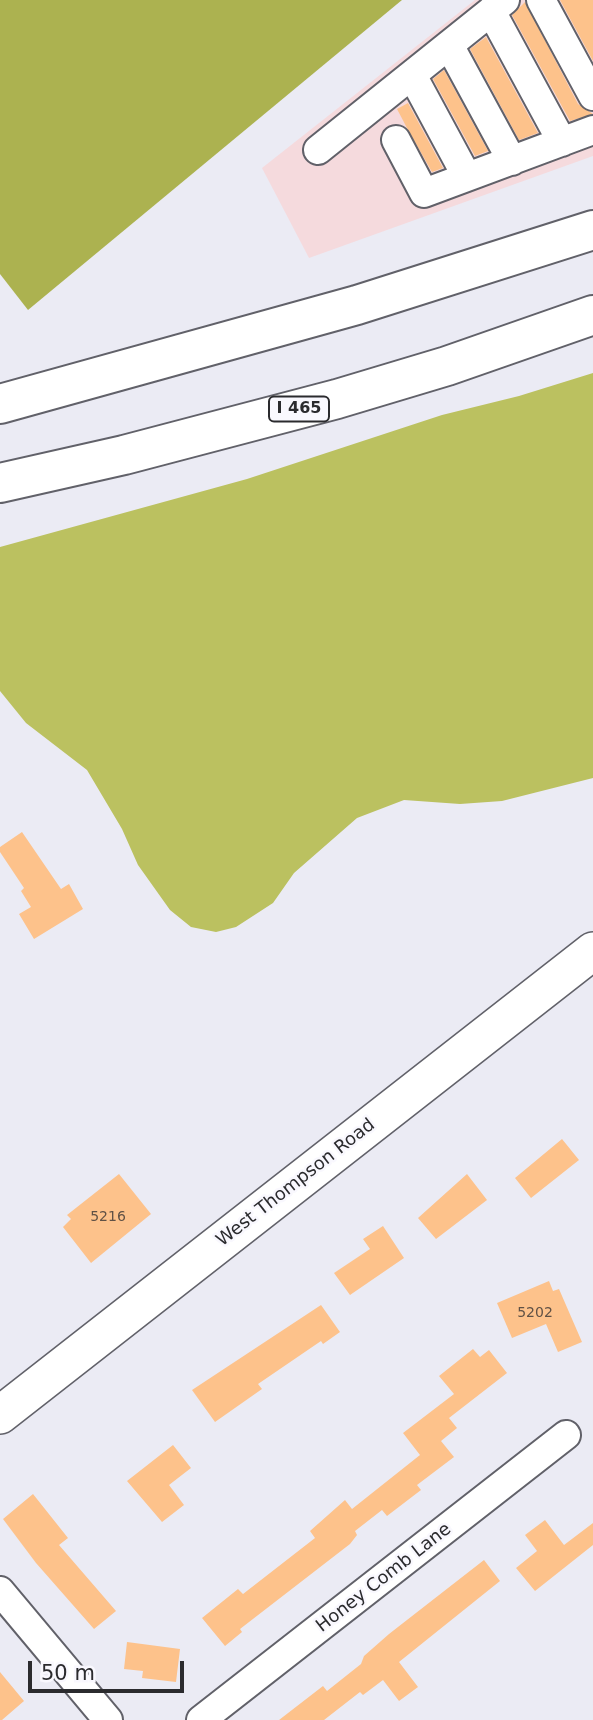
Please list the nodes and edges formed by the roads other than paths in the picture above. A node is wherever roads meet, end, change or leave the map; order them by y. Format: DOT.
graph roads {
  1 [pos="541,0"];
  2 [pos="498,6"];
  3 [pos="449,45"];
  4 [pos="412,75"];
  5 [pos="593,96"];
  6 [pos="593,130"];
  7 [pos="396,140"];
  8 [pos="562,142"];
  9 [pos="318,150"];
  10 [pos="512,161"];
  11 [pos="467,177"];
  12 [pos="593,230"];
  13 [pos="593,315"];
  14 [pos="0,404"];
  15 [pos="0,483"];
  16 [pos="593,951"];
  17 [pos="0,1415"];
  18 [pos="566,1435"];
  19 [pos="0,1591"];
  20 [pos="108,1720"];
  21 [pos="201,1720"];
  1 -- 5 [label="street"];
  2 -- 3 [label="street"];
  2 -- 8 [label="street"];
  3 -- 4 [label="street"];
  3 -- 10 [label="street"];
  4 -- 9 [label="street"];
  4 -- 11 [label="street"];
  6 -- 8 [label="street"];
  7 -- 11 [label="street"];
  8 -- 10 [label="street"];
  10 -- 11 [label="street"];
  12 -- 14 [label="highway"];
  13 -- 15 [label="highway, I 465"];
  16 -- 17 [label="main road, West Thompson Road"];
  18 -- 21 [label="street, Honey Comb Lane"];
  19 -- 20 [label="street"];
}
